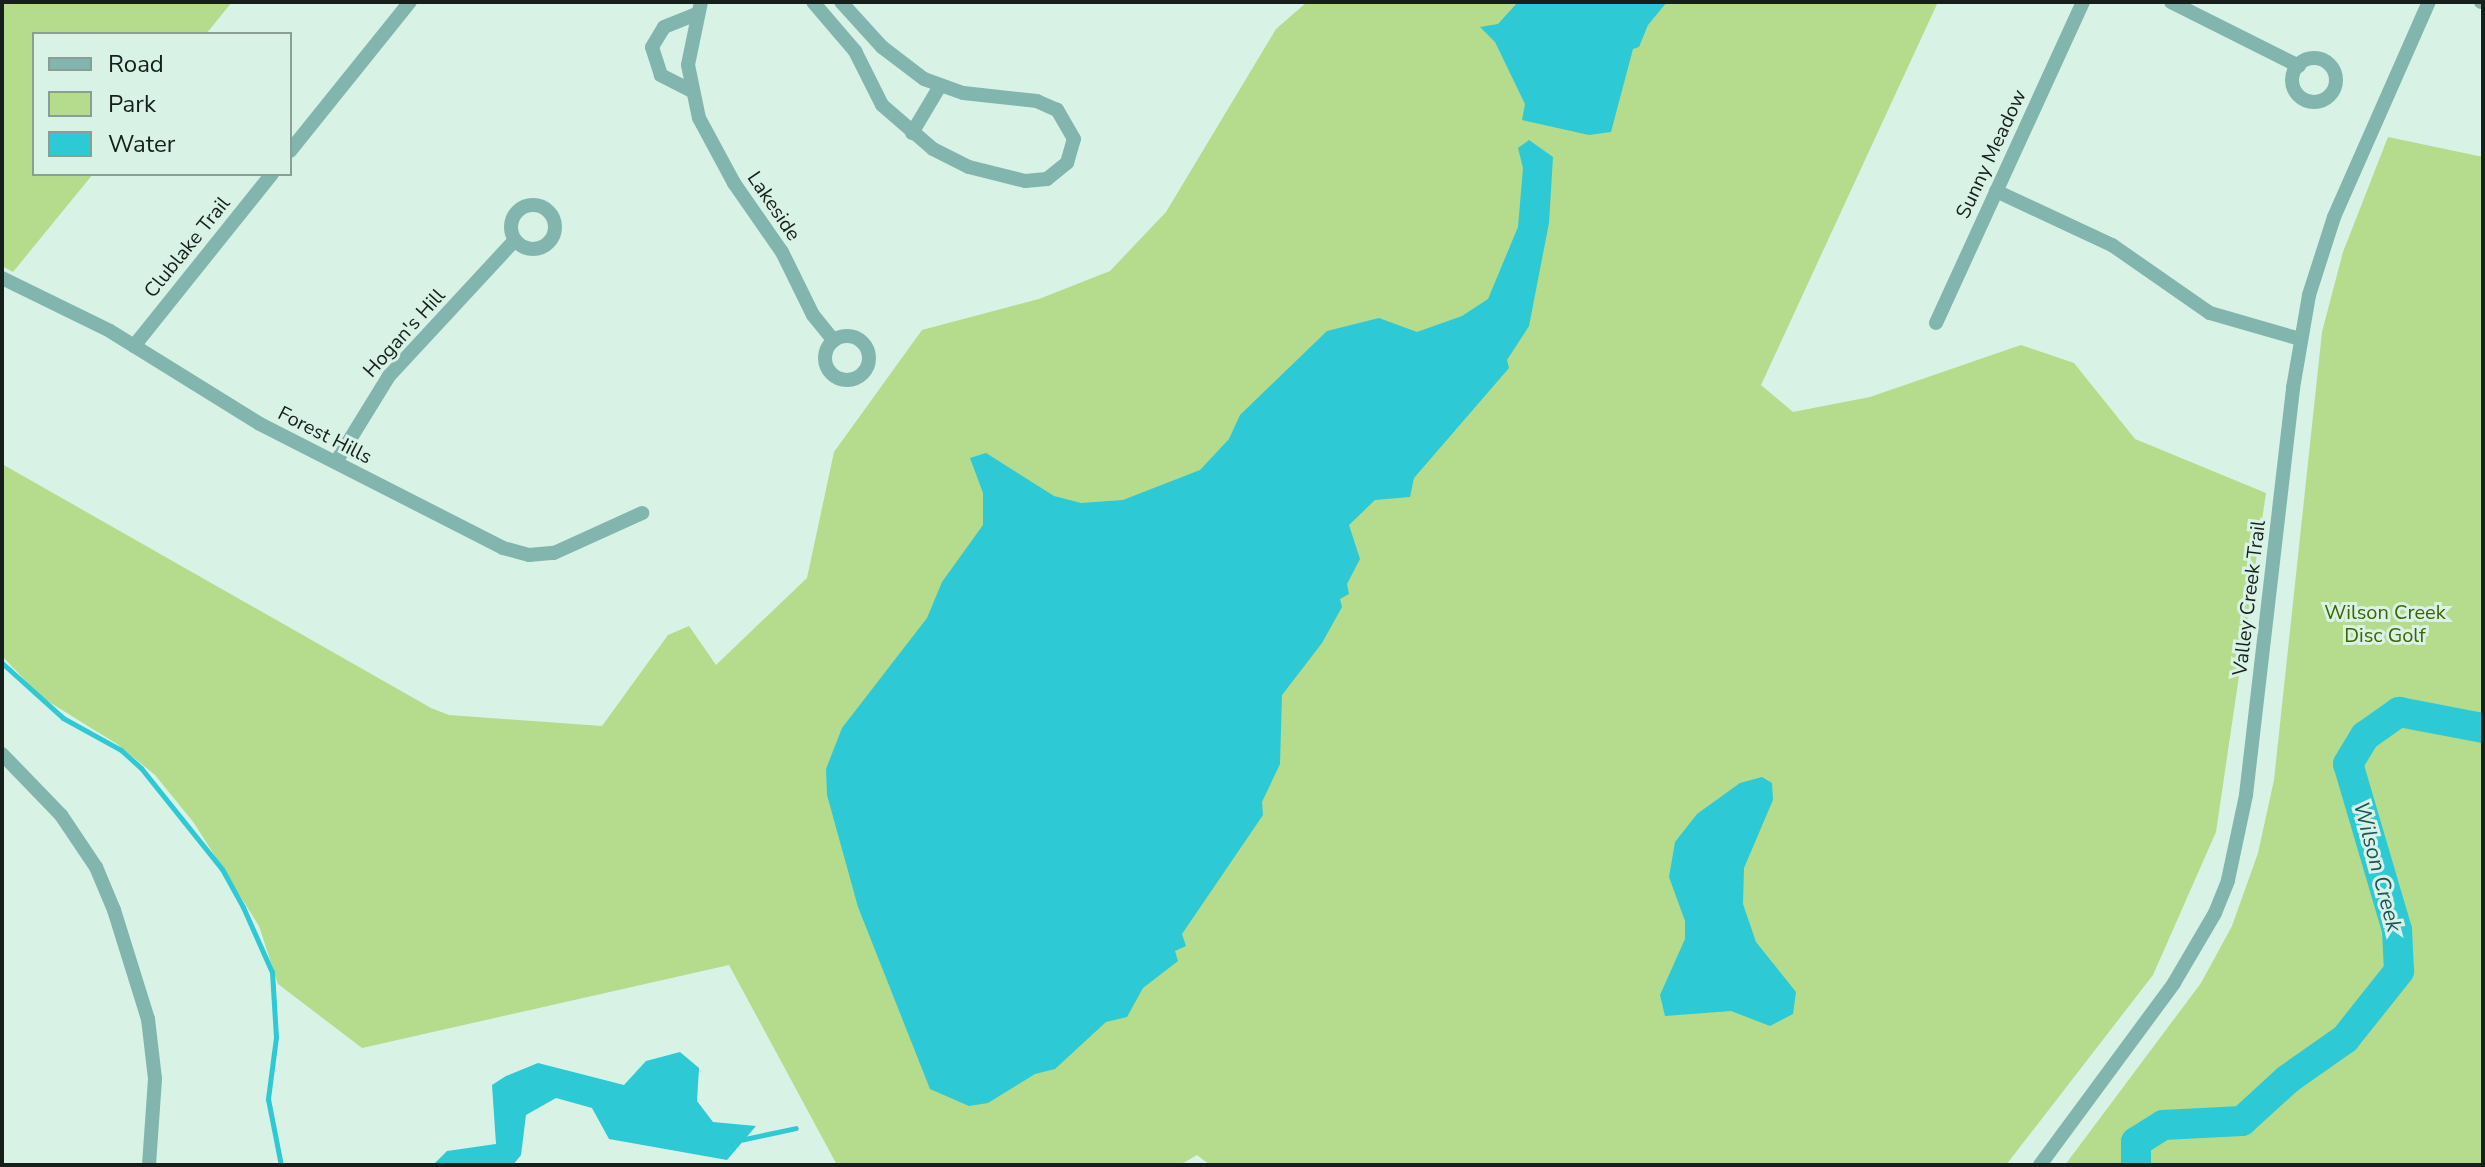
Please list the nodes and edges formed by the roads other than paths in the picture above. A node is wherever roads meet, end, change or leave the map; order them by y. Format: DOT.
graph roads {
  1 [pos="410,2"];
  2 [pos="813,2"];
  3 [pos="841,2"];
  4 [pos="2083,2"];
  5 [pos="2171,2"];
  6 [pos="2429,2"];
  7 [pos="698,8"];
  8 [pos="2299,66"];
  9 [pos="940,86"];
  10 [pos="690,90"];
  11 [pos="912,133"];
  12 [pos="292,149"];
  13 [pos="270,176"];
  14 [pos="1996,191"];
  15 [pos="515,240"];
  16 [pos="2,278"];
  17 [pos="1936,323"];
  18 [pos="2300,339"];
  19 [pos="834,341"];
  20 [pos="134,346"];
  21 [pos="336,462"];
  22 [pos="642,513"];
  23 [pos="2,754"];
  24 [pos="149,1165"];
  25 [pos="2040,1165"];
  1 -- 12 [label="street"];
  2 -- 11 [label="street"];
  3 -- 9 [label="street"];
  4 -- 14 [label="street, Sunny Meadow"];
  5 -- 8 [label="street"];
  6 -- 18 [label="street, Valley Creek Trail"];
  7 -- 10 [label="street, Lakeside"];
  7 -- 10 [label="street, Lakeside"];
  9 -- 11 [label="street"];
  9 -- 11 [label="street"];
  10 -- 19 [label="street, Lakeside"];
  13 -- 20 [label="street, Clublake Trail"];
  14 -- 17 [label="street, Sunny Meadow"];
  14 -- 18 [label="street"];
  15 -- 21 [label="street, Hogan's Hill"];
  16 -- 20 [label="street, Forest Hills"];
  18 -- 25 [label="street, Valley Creek Trail"];
  20 -- 21 [label="street, Forest Hills"];
  21 -- 22 [label="street, Forest Hills"];
  23 -- 24 [label="street"];
}
